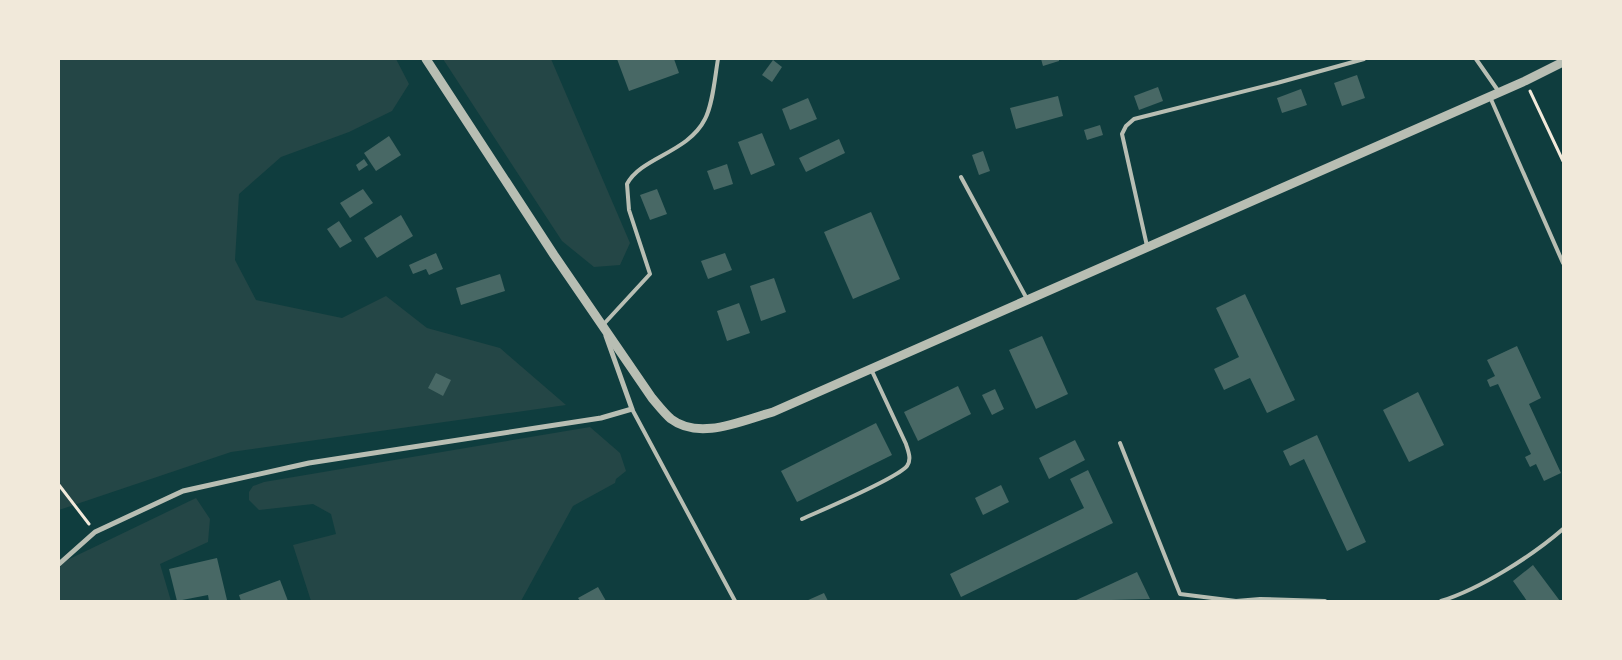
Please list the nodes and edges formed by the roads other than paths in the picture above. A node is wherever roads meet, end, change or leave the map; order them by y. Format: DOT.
graph roads {
  1 [pos="426,59"];
  2 [pos="718,59"];
  3 [pos="1364,59"];
  4 [pos="1476,59"];
  5 [pos="1563,62"];
  6 [pos="1500,92"];
  7 [pos="1490,97"];
  8 [pos="961,178"];
  9 [pos="1148,249"];
  10 [pos="1563,263"];
  11 [pos="1028,301"];
  12 [pos="602,326"];
  13 [pos="870,369"];
  14 [pos="632,409"];
  15 [pos="1120,442"];
  16 [pos="802,519"];
  17 [pos="1563,529"];
  18 [pos="59,564"];
  19 [pos="734,601"];
  20 [pos="1325,601"];
  21 [pos="1441,601"];
  1 -- 12 [label="street"];
  2 -- 12 [label="lane"];
  3 -- 9 [label="lane"];
  4 -- 6 [label="lane"];
  5 -- 6 [label="street"];
  6 -- 7 [label="street"];
  7 -- 9 [label="street"];
  7 -- 10 [label="lane"];
  8 -- 11 [label="lane"];
  9 -- 11 [label="street"];
  11 -- 13 [label="street"];
  12 -- 13 [label="street"];
  12 -- 14 [label="street"];
  13 -- 16 [label="lane"];
  14 -- 18 [label="street"];
  14 -- 19 [label="lane"];
  15 -- 20 [label="lane"];
  17 -- 21 [label="lane"];
}
